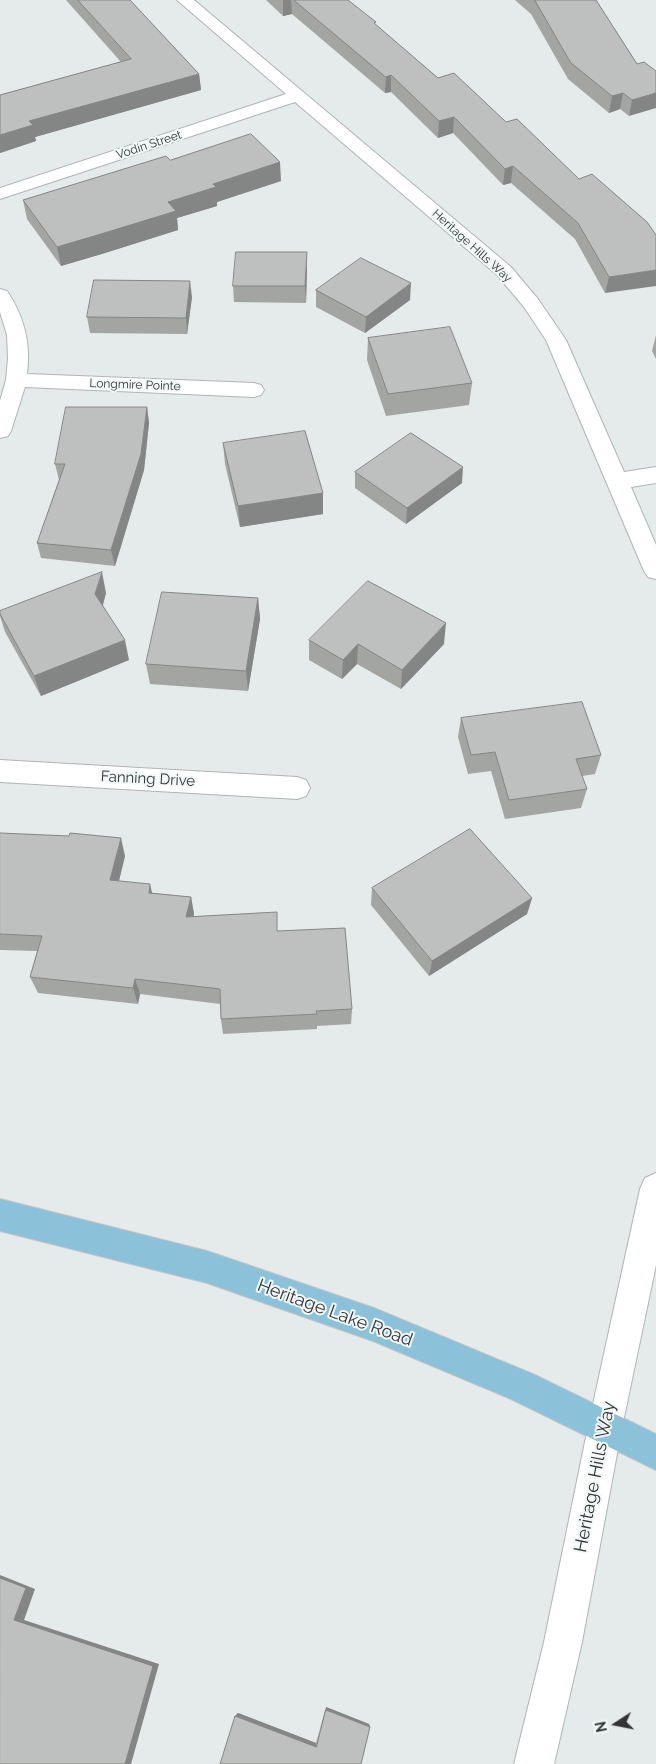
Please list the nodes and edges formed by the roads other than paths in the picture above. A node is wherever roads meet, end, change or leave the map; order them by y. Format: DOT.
graph roads {
  1 [pos="186,0"];
  2 [pos="297,96"];
  3 [pos="0,194"];
  4 [pos="0,296"];
  5 [pos="16,380"];
  6 [pos="254,390"];
  7 [pos="0,431"];
  8 [pos="656,475"];
  9 [pos="618,481"];
  10 [pos="656,571"];
  11 [pos="0,770"];
  12 [pos="296,788"];
  13 [pos="656,1189"];
  14 [pos="0,1215"];
  15 [pos="605,1427"];
  16 [pos="656,1452"];
  17 [pos="534,1764"];
  1 -- 2 [label="street, Heritage Hills Way"];
  2 -- 3 [label="street, Vodin Street"];
  2 -- 9 [label="street, Heritage Hills Way"];
  4 -- 5 [label="street"];
  5 -- 6 [label="street, Longmire Pointe"];
  5 -- 7 [label="street"];
  8 -- 9 [label="street"];
  9 -- 10 [label="street, Heritage Hills Way"];
  11 -- 12 [label="street, Fanning Drive"];
  13 -- 15 [label="street, Heritage Hills Way"];
  14 -- 15 [label="main road, Heritage Lake Road"];
  15 -- 16 [label="main road, Heritage Lake Road"];
  15 -- 17 [label="street, Heritage Hills Way"];
}
